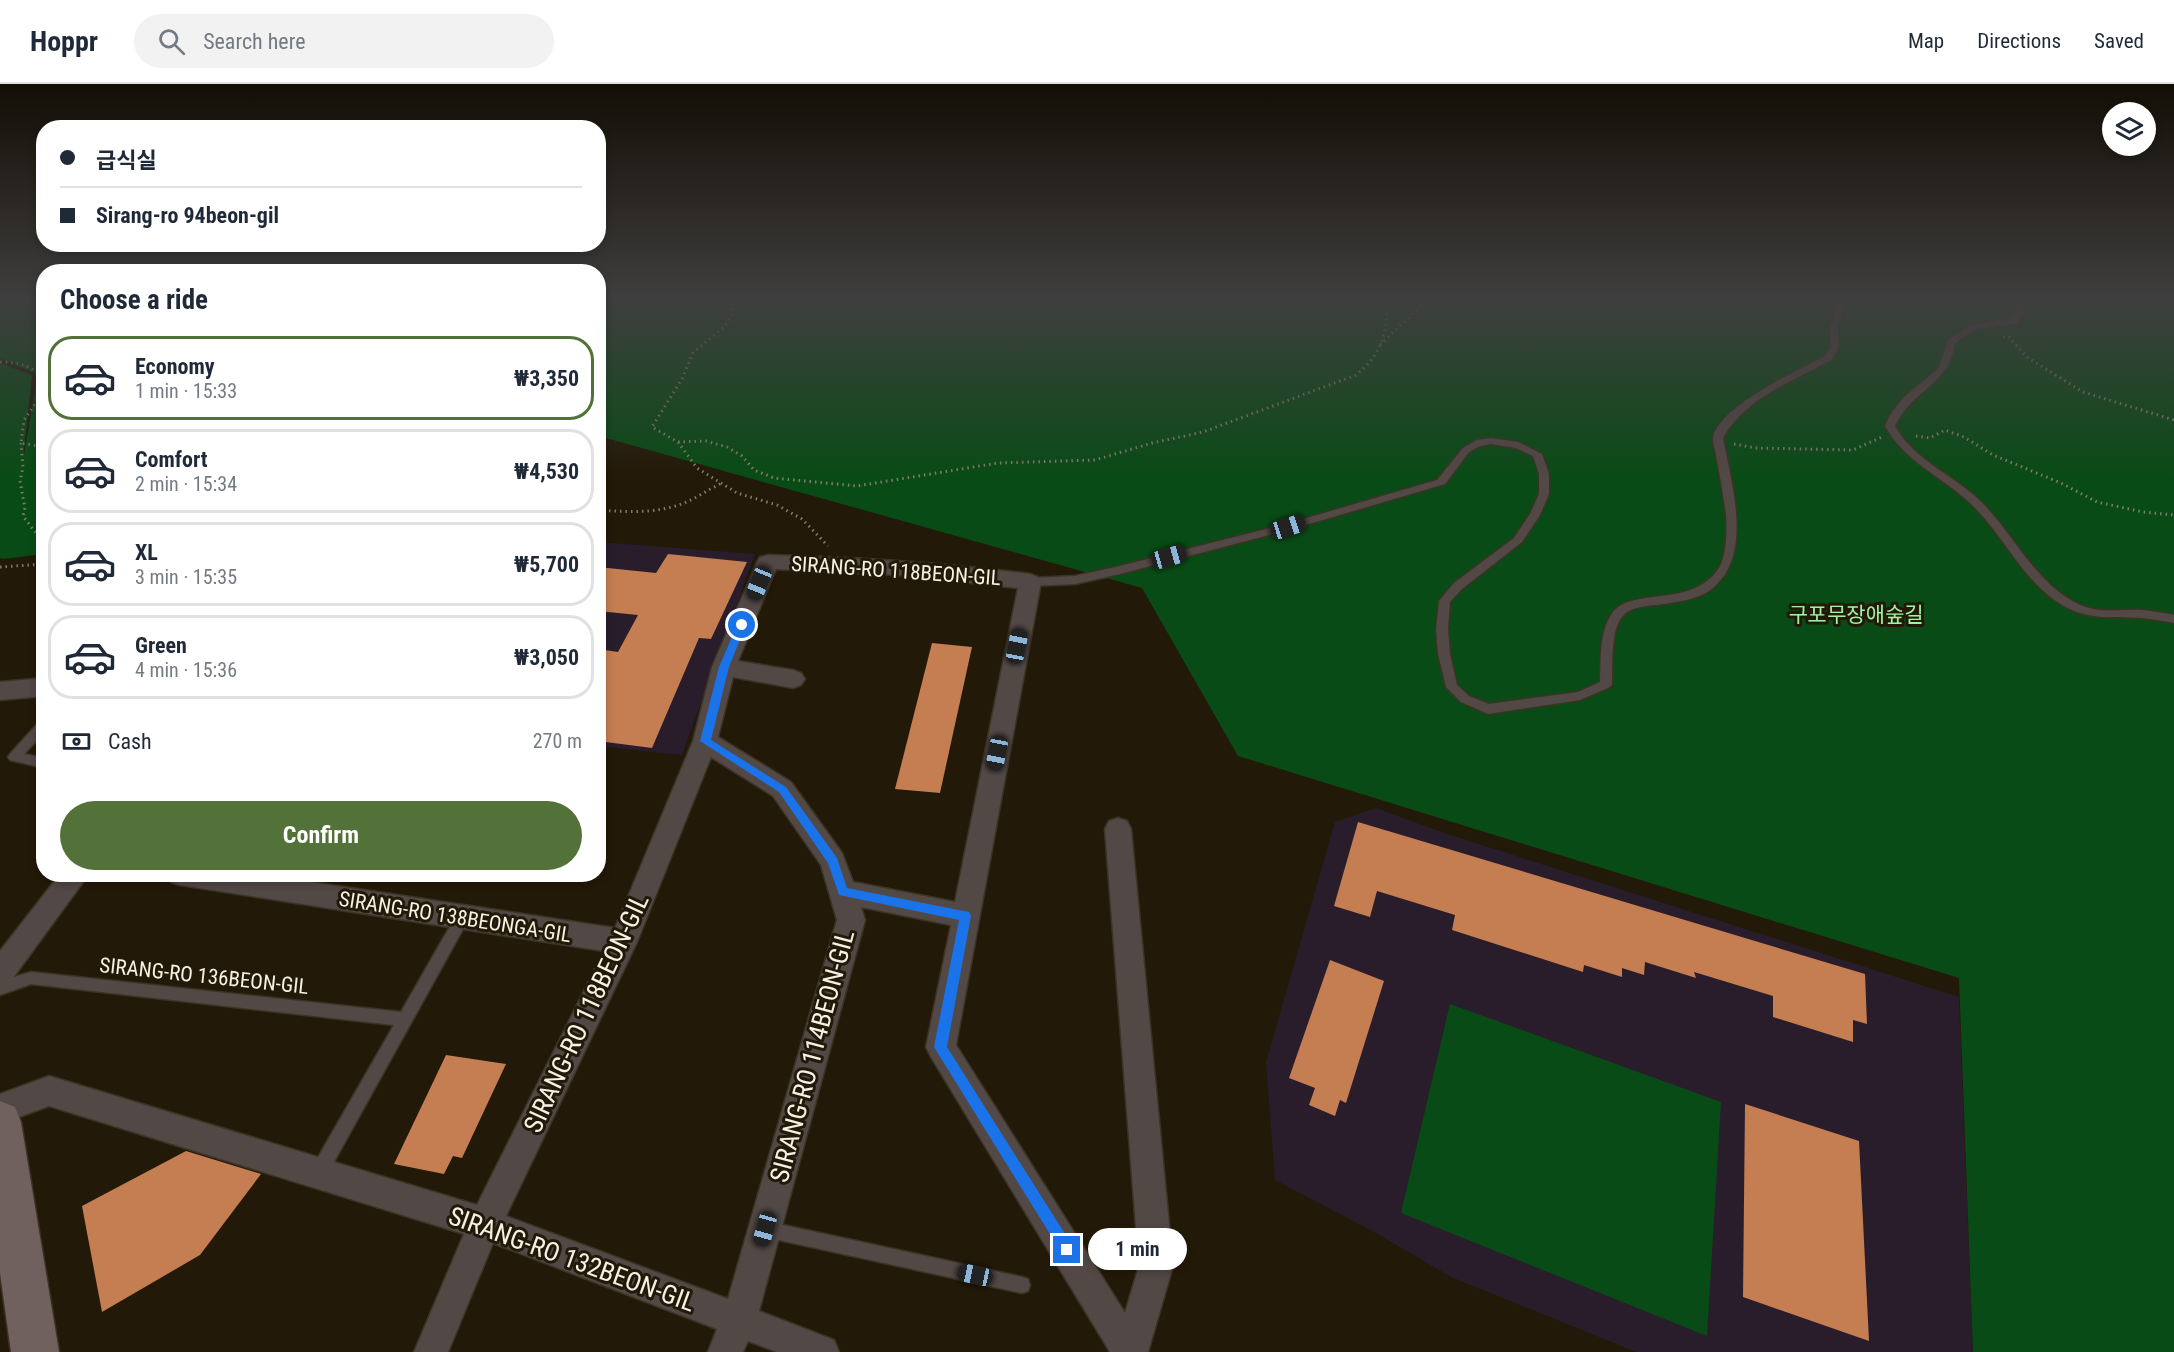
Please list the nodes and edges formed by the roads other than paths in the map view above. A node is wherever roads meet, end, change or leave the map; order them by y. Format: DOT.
graph roads {
  1 [pos="1829,357"];
  2 [pos="1948,357"];
  3 [pos="1030,582"];
  4 [pos="2174,619"];
  5 [pos="724,667"];
  6 [pos="793,679"];
  7 [pos="36,688"];
  8 [pos="0,691"];
  9 [pos="36,733"];
  10 [pos="705,741"];
  11 [pos="36,761"];
  12 [pos="1118,829"];
  13 [pos="70,882"];
  14 [pos="231,882"];
  15 [pos="842,892"];
  16 [pos="966,916"];
  17 [pos="462,918"];
  18 [pos="623,942"];
  19 [pos="0,973"];
  20 [pos="0,988"];
  21 [pos="405,1019"];
  22 [pos="0,1109"];
  23 [pos="0,1122"];
  24 [pos="319,1173"];
  25 [pos="485,1224"];
  26 [pos="765,1229"];
  27 [pos="1022,1285"];
  28 [pos="739,1321"];
  29 [pos="35,1352"];
  30 [pos="431,1352"];
  31 [pos="725,1352"];
  32 [pos="822,1352"];
  33 [pos="1131,1352"];
  1 -- 3 [label="lane"];
  2 -- 4 [label="lane"];
  3 -- 5 [label="street, SIRANG-RO 118BEON-GIL"];
  3 -- 16 [label="street"];
  5 -- 6 [label="street"];
  5 -- 10 [label="street, SIRANG-RO 118BEON-GIL"];
  7 -- 8 [label="street"];
  9 -- 11 [label="lane"];
  10 -- 15 [label="street, SIRANG-RO 114BEON-GIL"];
  10 -- 18 [label="street, SIRANG-RO 118BEON-GIL"];
  12 -- 33 [label="street"];
  13 -- 19 [label="street"];
  14 -- 17 [label="street, SIRANG-RO 138BEONGA-GIL"];
  15 -- 16 [label="street"];
  15 -- 26 [label="street, SIRANG-RO 114BEON-GIL"];
  16 -- 33 [label="street"];
  17 -- 18 [label="street, SIRANG-RO 138BEONGA-GIL"];
  17 -- 21 [label="lane"];
  18 -- 25 [label="street, SIRANG-RO 118BEON-GIL"];
  20 -- 21 [label="lane, SIRANG-RO 136BEON-GIL"];
  21 -- 24 [label="lane"];
  22 -- 24 [label="street, SIRANG-RO 132BEON-GIL"];
  23 -- 29 [label="main road"];
  24 -- 25 [label="street, SIRANG-RO 132BEON-GIL"];
  25 -- 28 [label="street, SIRANG-RO 132BEON-GIL"];
  25 -- 30 [label="street, SIRANG-RO 118BEON-GIL"];
  26 -- 27 [label="lane"];
  26 -- 28 [label="street, SIRANG-RO 114BEON-GIL"];
  28 -- 31 [label="street, SIRANG-RO 114BEON-GIL"];
  28 -- 32 [label="street, SIRANG-RO 132BEON-GIL"];
}
